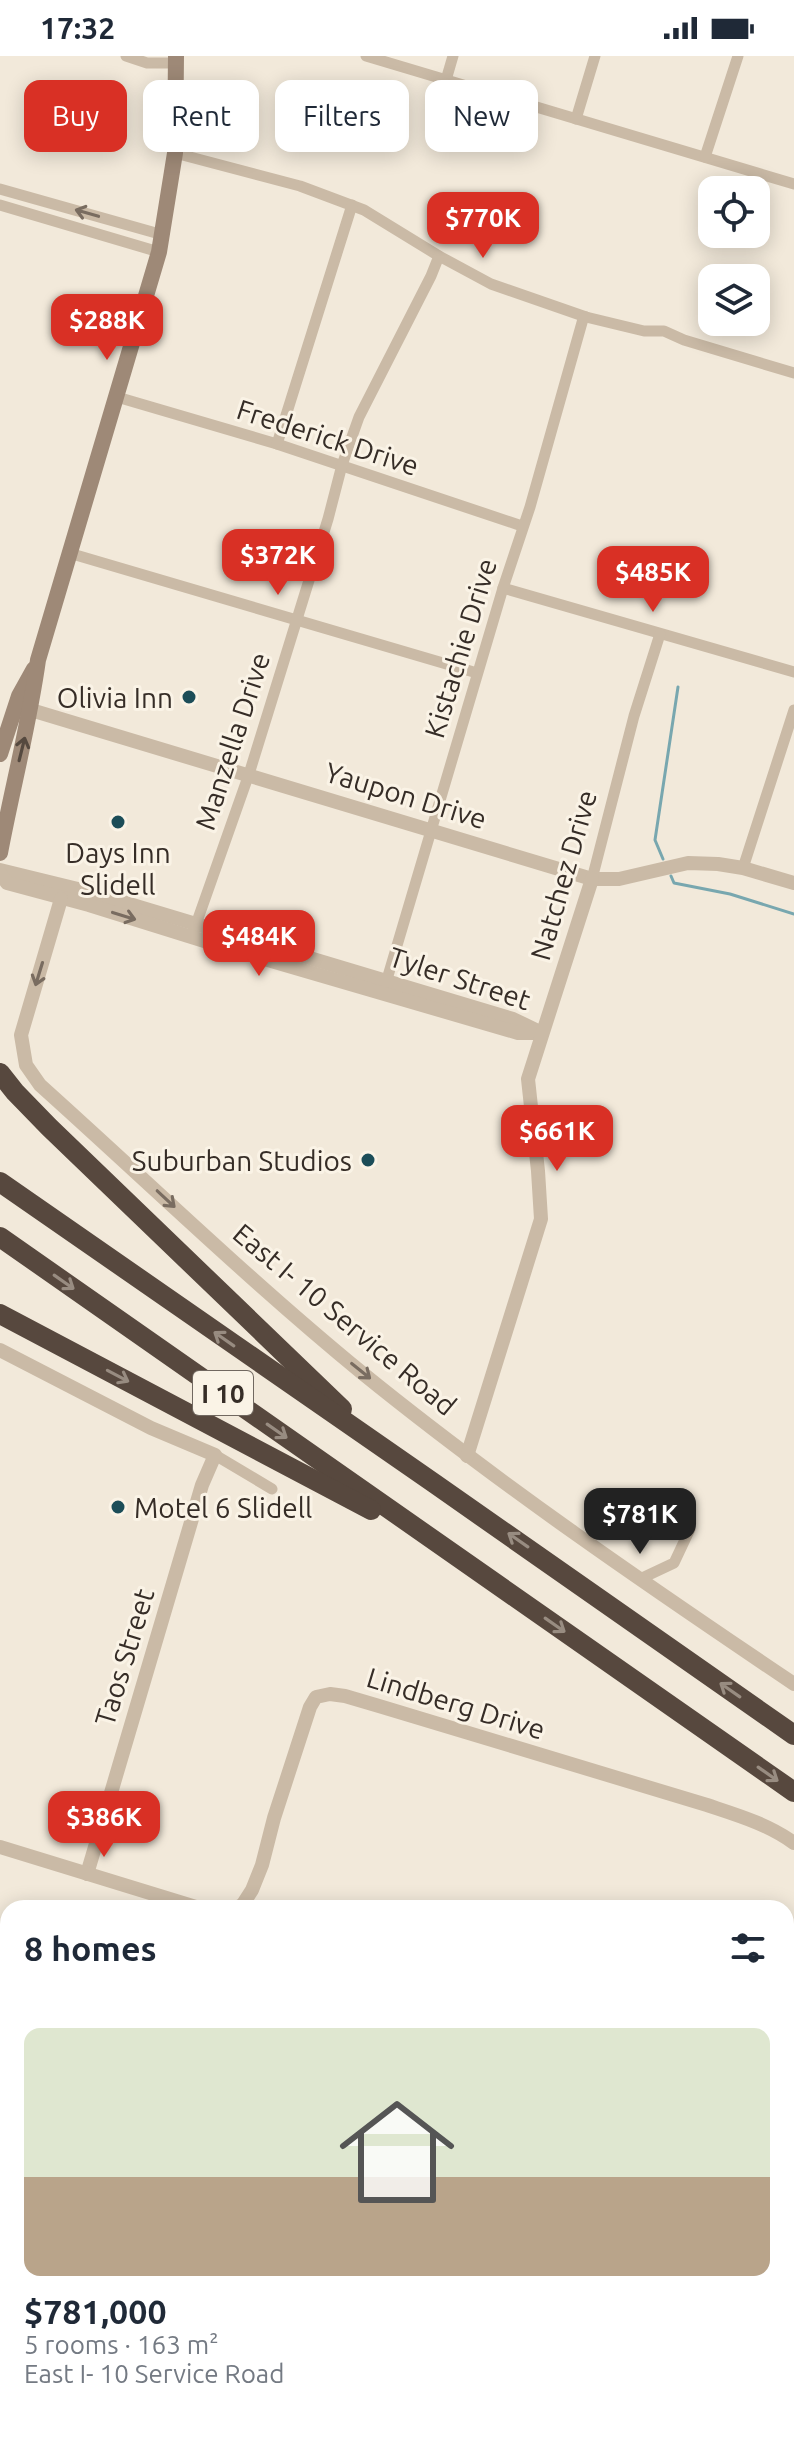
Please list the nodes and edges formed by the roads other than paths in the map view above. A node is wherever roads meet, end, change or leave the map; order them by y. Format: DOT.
graph roads {
  1 [pos="126,56"];
  2 [pos="366,56"];
  3 [pos="453,56"];
  4 [pos="595,56"];
  5 [pos="738,56"];
  6 [pos="176,60"];
  7 [pos="446,80"];
  8 [pos="538,108"];
  9 [pos="576,119"];
  10 [pos="175,153"];
  11 [pos="705,157"];
  12 [pos="794,184"];
  13 [pos="0,189"];
  14 [pos="0,205"];
  15 [pos="352,205"];
  16 [pos="163,235"];
  17 [pos="159,252"];
  18 [pos="439,256"];
  19 [pos="586,317"];
  20 [pos="794,373"];
  21 [pos="117,397"];
  22 [pos="277,444"];
  23 [pos="342,465"];
  24 [pos="522,526"];
  25 [pos="69,553"];
  26 [pos="503,588"];
  27 [pos="296,620"];
  28 [pos="660,634"];
  29 [pos="38,660"];
  30 [pos="794,672"];
  31 [pos="477,673"];
  32 [pos="31,710"];
  33 [pos="794,710"];
  34 [pos="5,720"];
  35 [pos="0,754"];
  36 [pos="249,774"];
  37 [pos="431,830"];
  38 [pos="0,853"];
  39 [pos="743,868"];
  40 [pos="0,872"];
  41 [pos="592,879"];
  42 [pos="794,883"];
  43 [pos="61,899"];
  44 [pos="194,931"];
  45 [pos="384,988"];
  46 [pos="542,1033"];
  47 [pos="0,1073"];
  48 [pos="0,1096"];
  49 [pos="49,1127"];
  50 [pos="0,1182"];
  51 [pos="0,1237"];
  52 [pos="0,1314"];
  53 [pos="0,1350"];
  54 [pos="381,1446"];
  55 [pos="215,1455"];
  56 [pos="467,1456"];
  57 [pos="272,1489"];
  58 [pos="690,1529"];
  59 [pos="445,1548"];
  60 [pos="640,1579"];
  61 [pos="794,1684"];
  62 [pos="794,1735"];
  63 [pos="794,1792"];
  64 [pos="794,1843"];
  65 [pos="0,1847"];
  66 [pos="87,1874"];
  67 [pos="173,1900"];
  68 [pos="246,1900"];
  1 -- 6 [label="street"];
  2 -- 7 [label="street"];
  3 -- 7 [label="street"];
  4 -- 9 [label="street"];
  5 -- 11 [label="street"];
  6 -- 10 [label="main road"];
  8 -- 9 [label="street"];
  9 -- 11 [label="street"];
  10 -- 15 [label="street"];
  10 -- 16 [label="main road"];
  11 -- 12 [label="street"];
  16 -- 13 [label="street, one-way"];
  14 -- 17 [label="street"];
  15 -- 18 [label="street"];
  15 -- 22 [label="street"];
  16 -- 17 [label="main road"];
  17 -- 21 [label="main road"];
  18 -- 19 [label="street"];
  18 -- 23 [label="street, Manzella Drive"];
  19 -- 20 [label="street"];
  19 -- 24 [label="street, Kistachie Drive"];
  21 -- 22 [label="street, Frederick Drive"];
  21 -- 25 [label="main road"];
  22 -- 23 [label="street, Frederick Drive"];
  23 -- 24 [label="street, Frederick Drive"];
  23 -- 27 [label="street, Manzella Drive"];
  24 -- 26 [label="street, Kistachie Drive"];
  25 -- 27 [label="street"];
  25 -- 29 [label="main road"];
  26 -- 28 [label="street"];
  26 -- 31 [label="street, Kistachie Drive"];
  27 -- 31 [label="street"];
  27 -- 36 [label="street, Manzella Drive"];
  28 -- 30 [label="street"];
  28 -- 41 [label="street, Natchez Drive"];
  29 -- 32 [label="main road"];
  29 -- 34 [label="main road"];
  31 -- 37 [label="street, Kistachie Drive"];
  32 -- 34 [label="street"];
  32 -- 36 [label="street, Yaupon Drive"];
  38 -- 32 [label="main road, one-way"];
  33 -- 39 [label="street"];
  34 -- 35 [label="main road"];
  36 -- 37 [label="street, Yaupon Drive"];
  36 -- 44 [label="street, Manzella Drive"];
  37 -- 41 [label="street, Yaupon Drive"];
  37 -- 45 [label="street, Kistachie Drive"];
  39 -- 41 [label="street, Yaupon Drive"];
  39 -- 42 [label="street, Yaupon Drive"];
  40 -- 43 [label="street, Tyler Street"];
  40 -- 44 [label="street, Tyler Street"];
  41 -- 46 [label="street, Natchez Drive"];
  43 -- 44 [label="street, Tyler Street, one-way"];
  43 -- 56 [label="street, East I- 10 Service Road, one-way"];
  44 -- 45 [label="street, Tyler Street"];
  45 -- 46 [label="street, Tyler Street"];
  46 -- 56 [label="street, Natchez Drive"];
  47 -- 49 [label="highway"];
  48 -- 49 [label="highway"];
  49 -- 54 [label="highway"];
  54 -- 50 [label="highway, I 10, one-way"];
  51 -- 59 [label="highway, I 10, one-way"];
  52 -- 59 [label="highway, one-way"];
  53 -- 55 [label="street"];
  62 -- 54 [label="highway, I 10, one-way"];
  55 -- 57 [label="street"];
  55 -- 66 [label="street, Taos Street"];
  56 -- 60 [label="street, East I- 10 Service Road"];
  58 -- 60 [label="street"];
  59 -- 63 [label="highway, I 10, one-way"];
  60 -- 61 [label="street, East I- 10 Service Road"];
  64 -- 68 [label="street, Lindberg Drive"];
  65 -- 66 [label="street"];
  66 -- 67 [label="street"];
}
